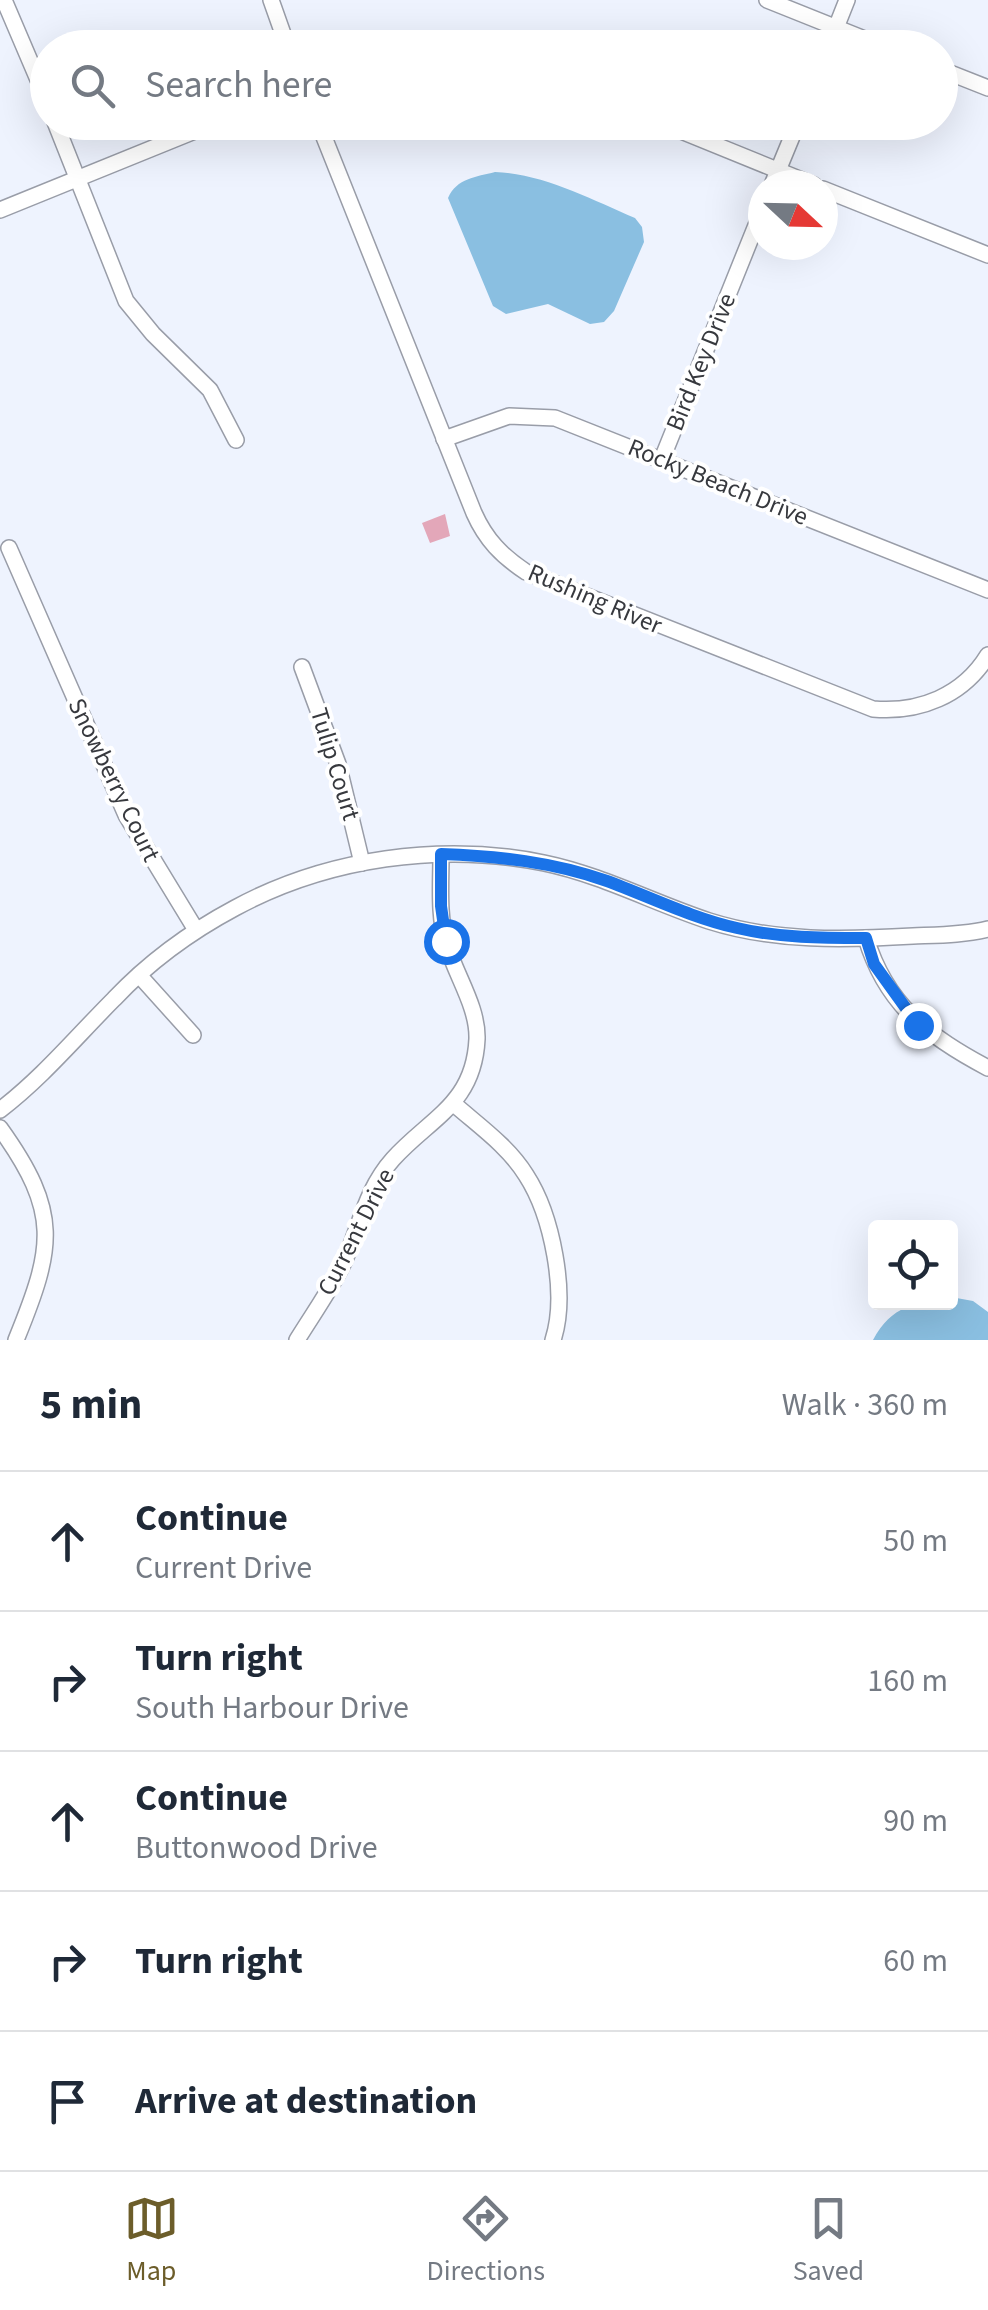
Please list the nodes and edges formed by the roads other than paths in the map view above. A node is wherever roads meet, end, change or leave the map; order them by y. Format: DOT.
graph roads {
  1 [pos="4,0"];
  2 [pos="271,0"];
  3 [pos="767,0"];
  4 [pos="847,0"];
  5 [pos="836,27"];
  6 [pos="282,30"];
  7 [pos="835,30"];
  8 [pos="843,30"];
  9 [pos="30,61"];
  10 [pos="958,76"];
  11 [pos="988,88"];
  12 [pos="62,140"];
  13 [pos="172,140"];
  14 [pos="325,140"];
  15 [pos="696,140"];
  16 [pos="791,140"];
  17 [pos="758,170"];
  18 [pos="778,170"];
  19 [pos="77,178"];
  20 [pos="838,195"];
  21 [pos="0,210"];
  22 [pos="748,245"];
  23 [pos="988,255"];
  24 [pos="444,439"];
  25 [pos="236,440"];
  26 [pos="662,459"];
  27 [pos="9,548"];
  28 [pos="988,590"];
  29 [pos="988,655"];
  30 [pos="302,667"];
  31 [pos="441,854"];
  32 [pos="362,863"];
  33 [pos="988,929"];
  34 [pos="196,930"];
  35 [pos="866,938"];
  36 [pos="139,975"];
  37 [pos="193,1035"];
  38 [pos="988,1068"];
  39 [pos="454,1104"];
  40 [pos="0,1110"];
  41 [pos="0,1128"];
  42 [pos="16,1340"];
  43 [pos="297,1340"];
  44 [pos="553,1340"];
  1 -- 9 [label="street"];
  2 -- 6 [label="street"];
  3 -- 5 [label="street"];
  4 -- 5 [label="street"];
  5 -- 7 [label="street"];
  5 -- 8 [label="street"];
  10 -- 11 [label="street"];
  12 -- 19 [label="street"];
  13 -- 19 [label="street"];
  14 -- 24 [label="street, Rushing River"];
  15 -- 17 [label="street"];
  16 -- 18 [label="street"];
  19 -- 21 [label="street"];
  19 -- 25 [label="street"];
  20 -- 23 [label="street"];
  22 -- 26 [label="street, Bird Key Drive"];
  24 -- 26 [label="street, Rocky Beach Drive"];
  24 -- 29 [label="street, Rushing River"];
  26 -- 28 [label="street, Rocky Beach Drive"];
  27 -- 34 [label="street, Snowberry Court"];
  30 -- 32 [label="street, Tulip Court"];
  31 -- 32 [label="street"];
  31 -- 35 [label="street"];
  31 -- 39 [label="street, Current Drive"];
  32 -- 34 [label="street"];
  33 -- 35 [label="street"];
  34 -- 36 [label="street"];
  35 -- 38 [label="street"];
  36 -- 37 [label="street"];
  36 -- 40 [label="street"];
  39 -- 43 [label="street, Current Drive"];
  39 -- 44 [label="street"];
  41 -- 42 [label="street"];
}
